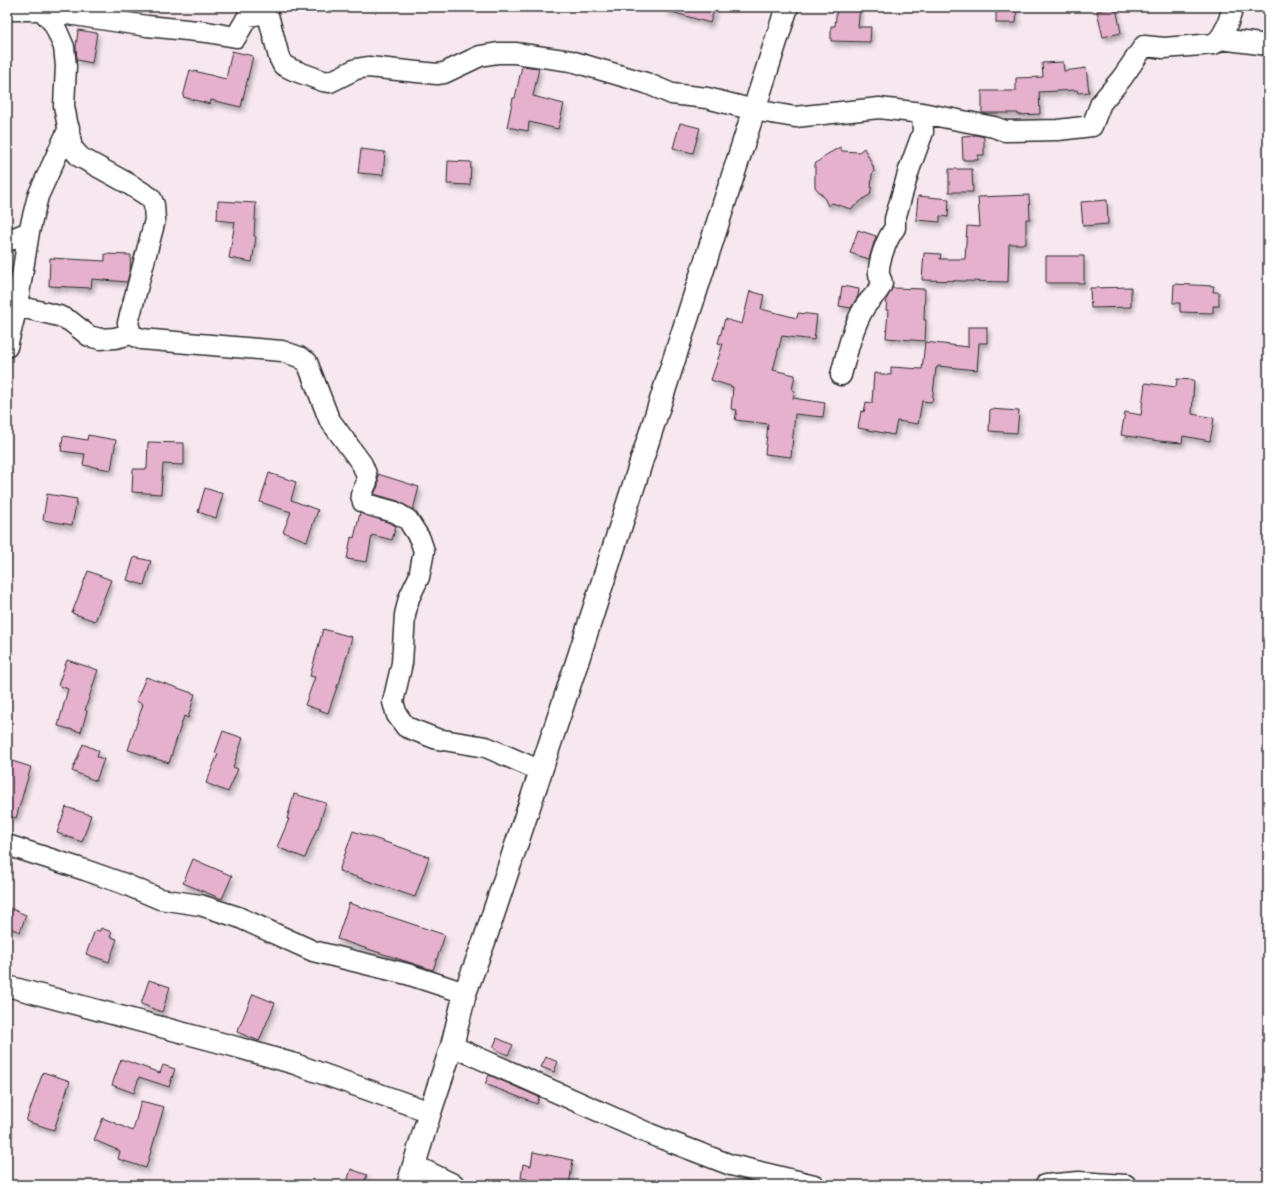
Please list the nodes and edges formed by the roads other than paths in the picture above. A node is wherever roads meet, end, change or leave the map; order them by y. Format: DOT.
graph roads {
  1 [pos="787,7"];
  2 [pos="1233,7"];
  3 [pos="40,9"];
  4 [pos="7,10"];
  5 [pos="1220,39"];
  6 [pos="1268,45"];
  7 [pos="754,110"];
  8 [pos="922,113"];
  9 [pos="69,128"];
  10 [pos="29,232"];
  11 [pos="7,241"];
  12 [pos="17,306"];
  13 [pos="131,334"];
  14 [pos="7,348"];
  15 [pos="841,375"];
  16 [pos="541,771"];
  17 [pos="7,845"];
  18 [pos="7,986"];
  19 [pos="465,993"];
  20 [pos="452,1046"];
  21 [pos="430,1112"];
  22 [pos="411,1175"];
  23 [pos="455,1185"];
  24 [pos="814,1185"];
  25 [pos="1046,1185"];
  26 [pos="1126,1185"];
  1 -- 7 [label="main road"];
  2 -- 5 [label="street"];
  3 -- 4 [label="street"];
  3 -- 7 [label="street"];
  3 -- 9 [label="street"];
  5 -- 6 [label="street"];
  5 -- 8 [label="street"];
  7 -- 8 [label="street"];
  7 -- 16 [label="main road"];
  8 -- 15 [label="street"];
  9 -- 10 [label="street"];
  9 -- 13 [label="street"];
  10 -- 11 [label="street"];
  10 -- 12 [label="street"];
  12 -- 13 [label="street"];
  12 -- 14 [label="street"];
  13 -- 16 [label="street"];
  16 -- 19 [label="main road"];
  17 -- 19 [label="street"];
  18 -- 21 [label="street"];
  19 -- 20 [label="main road"];
  20 -- 21 [label="main road"];
  20 -- 24 [label="street"];
  21 -- 22 [label="main road"];
  22 -- 23 [label="street"];
  25 -- 26 [label="street"];
}
